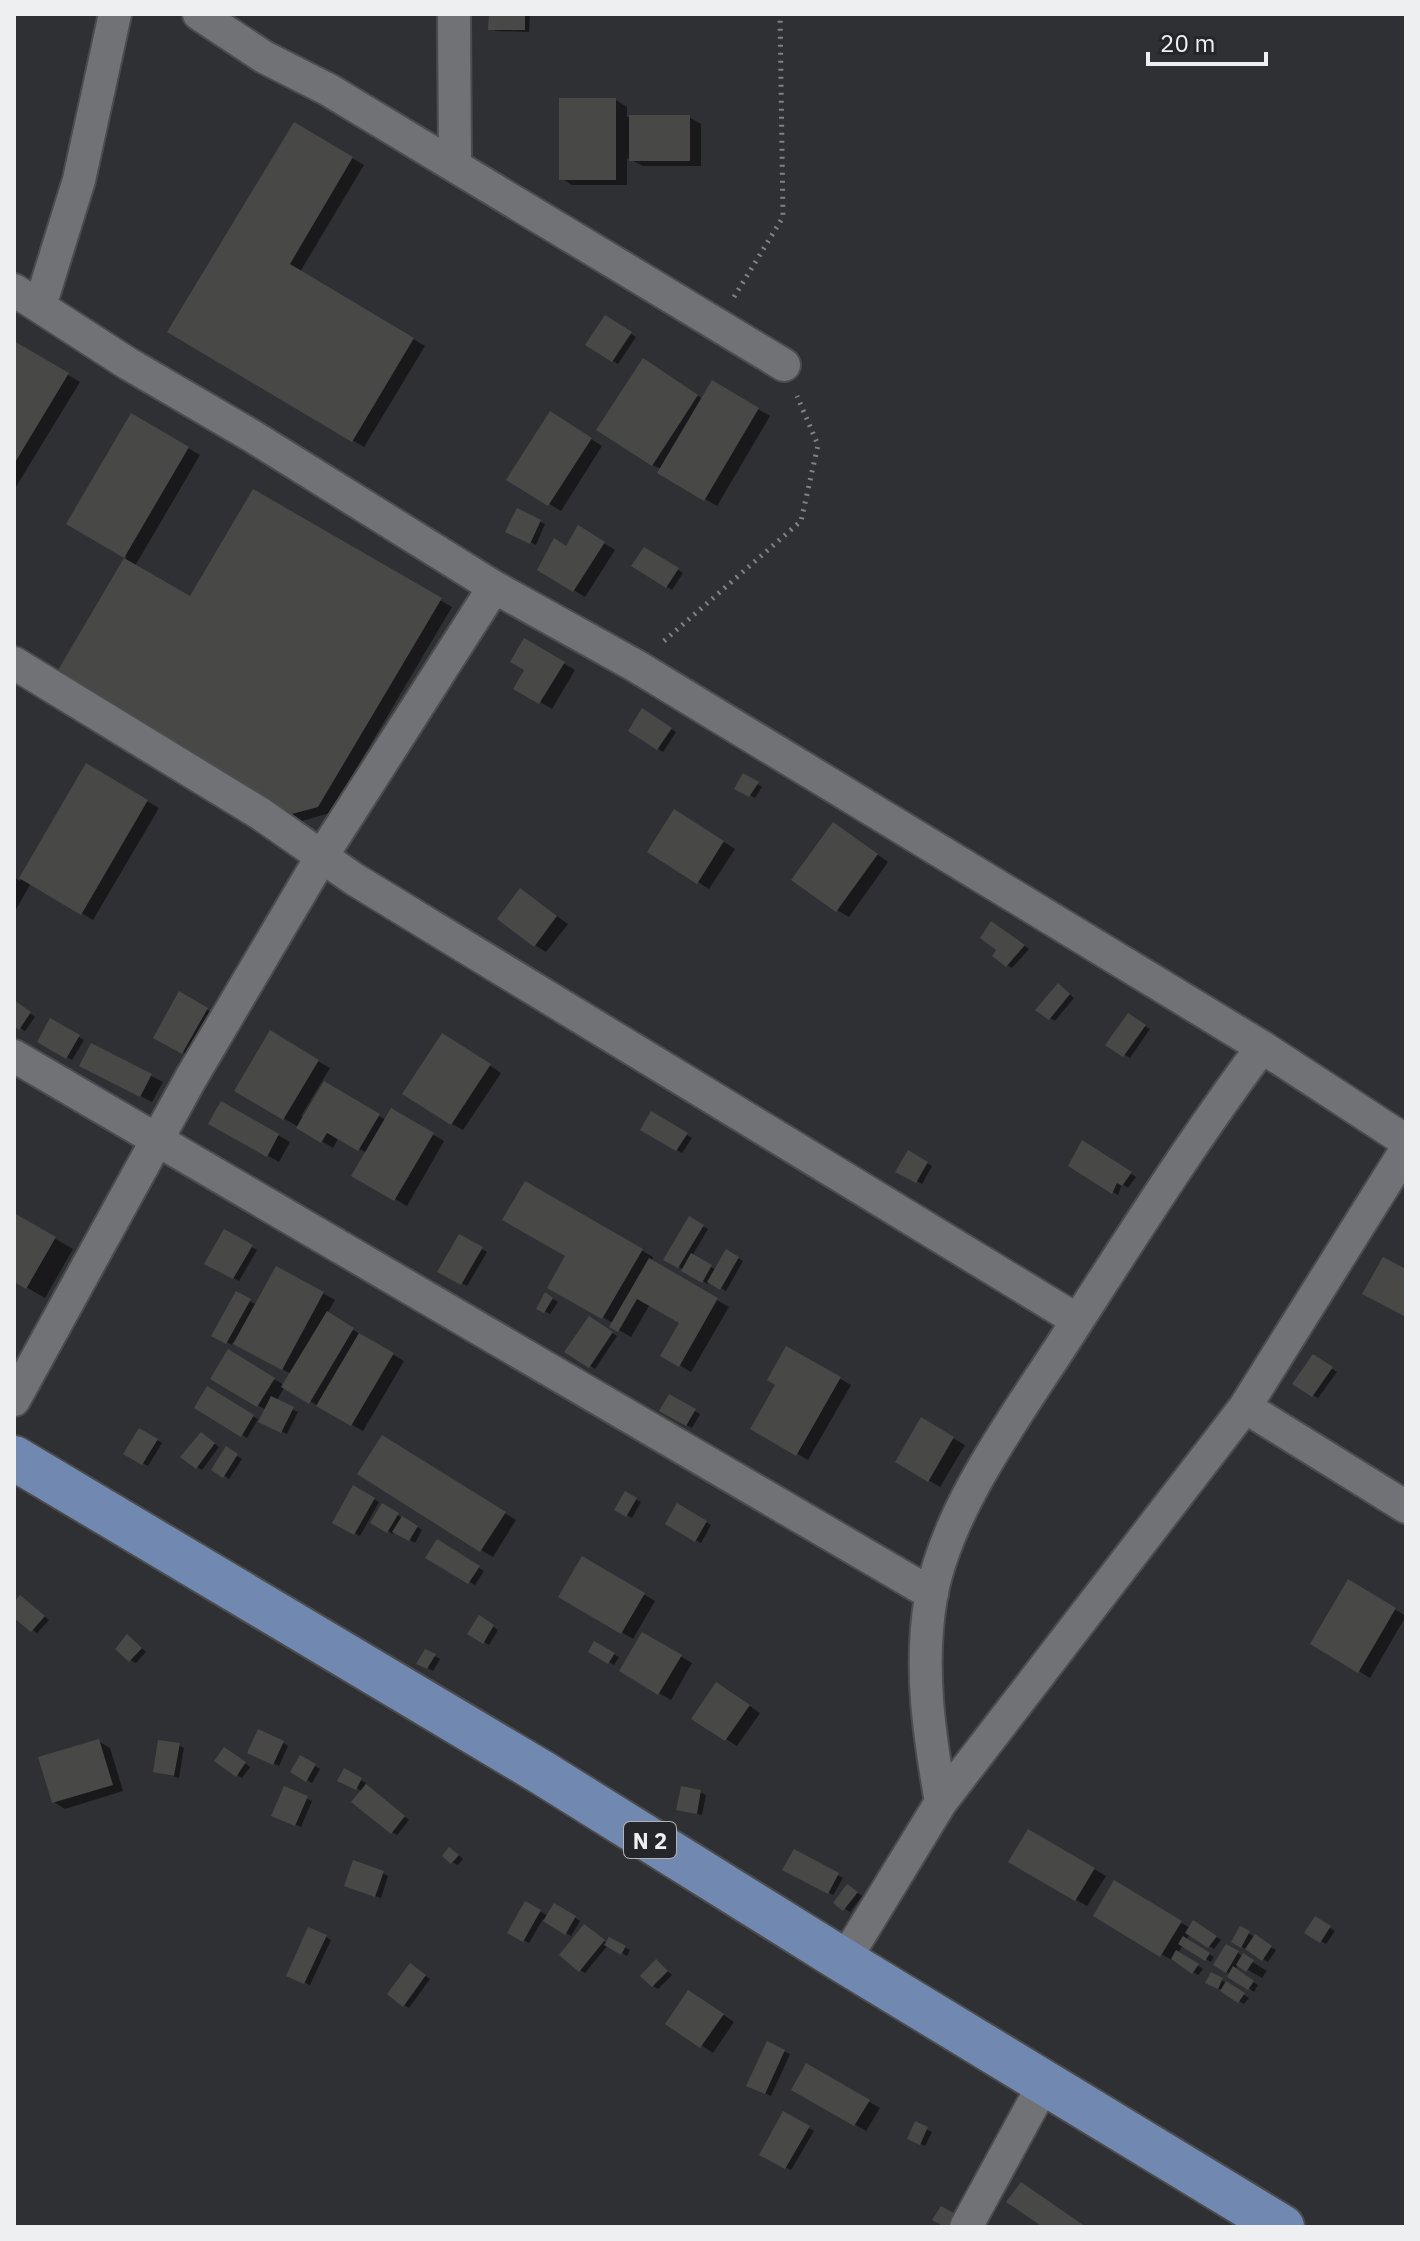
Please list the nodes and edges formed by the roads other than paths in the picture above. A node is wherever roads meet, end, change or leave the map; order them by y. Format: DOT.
graph roads {
  1 [pos="115,14"];
  2 [pos="199,14"];
  3 [pos="454,14"];
  4 [pos="455,166"];
  5 [pos="27,298"];
  6 [pos="784,365"];
  7 [pos="494,587"];
  8 [pos="14,663"];
  9 [pos="322,856"];
  10 [pos="1262,1047"];
  11 [pos="14,1056"];
  12 [pos="156,1138"];
  13 [pos="1406,1141"];
  14 [pos="1406,1150"];
  15 [pos="1077,1320"];
  16 [pos="14,1400"];
  17 [pos="1245,1407"];
  18 [pos="14,1458"];
  19 [pos="1406,1507"];
  20 [pos="932,1594"];
  21 [pos="941,1802"];
  22 [pos="844,1961"];
  23 [pos="1045,2082"];
  24 [pos="966,2227"];
  25 [pos="1282,2227"];
  1 -- 5 [label="street"];
  2 -- 4 [label="street"];
  3 -- 4 [label="street"];
  4 -- 6 [label="street"];
  5 -- 7 [label="street"];
  7 -- 9 [label="street"];
  7 -- 10 [label="street"];
  8 -- 9 [label="street"];
  9 -- 12 [label="street"];
  9 -- 15 [label="street"];
  10 -- 13 [label="street"];
  10 -- 15 [label="street"];
  11 -- 12 [label="street"];
  12 -- 16 [label="street"];
  12 -- 20 [label="street"];
  14 -- 17 [label="street"];
  15 -- 20 [label="street"];
  17 -- 19 [label="street"];
  17 -- 21 [label="street"];
  18 -- 22 [label="main road, N 2"];
  20 -- 21 [label="street"];
  21 -- 22 [label="street"];
  22 -- 23 [label="main road, N 2"];
  23 -- 24 [label="street"];
  23 -- 25 [label="main road, N 2"];
}
